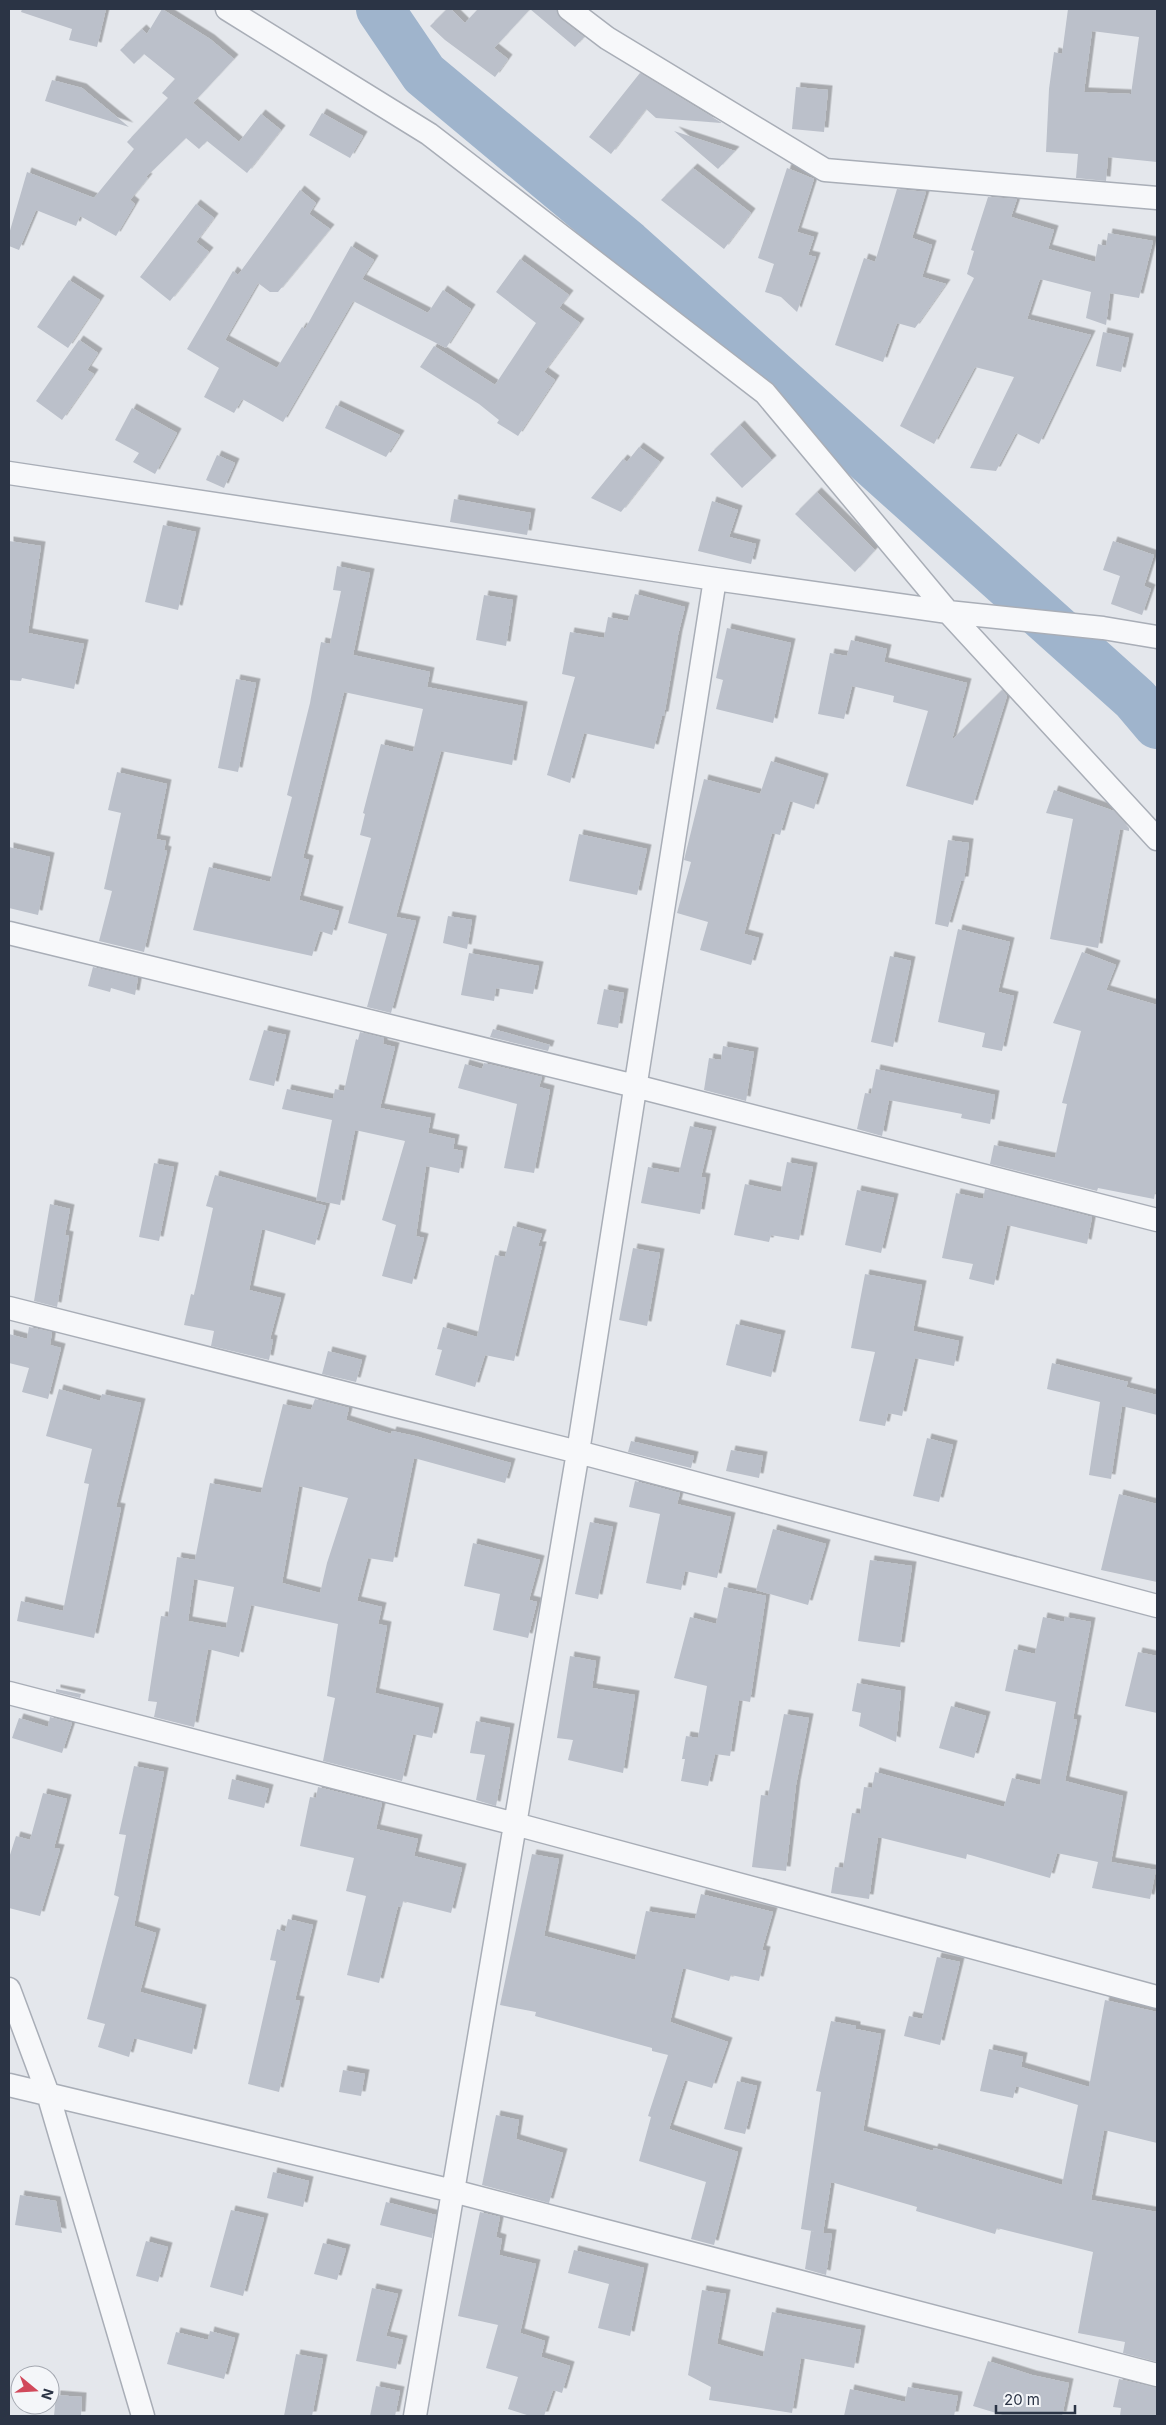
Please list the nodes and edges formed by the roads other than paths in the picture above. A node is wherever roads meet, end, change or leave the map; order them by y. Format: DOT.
graph roads {
  1 [pos="228,9"];
  2 [pos="569,9"];
  3 [pos="1157,198"];
  4 [pos="9,473"];
  5 [pos="715,579"];
  6 [pos="948,612"];
  7 [pos="1157,637"];
  8 [pos="1157,839"];
  9 [pos="9,933"];
  10 [pos="635,1086"];
  11 [pos="1157,1220"];
  12 [pos="9,1308"];
  13 [pos="578,1452"];
  14 [pos="1157,1606"];
  15 [pos="9,1693"];
  16 [pos="515,1824"];
  17 [pos="9,1989"];
  18 [pos="1157,1997"];
  19 [pos="9,2085"];
  20 [pos="48,2094"];
  21 [pos="453,2191"];
  22 [pos="1157,2375"];
  23 [pos="143,2416"];
  24 [pos="415,2416"];
  1 -- 6 [label="street"];
  2 -- 3 [label="street"];
  4 -- 5 [label="street"];
  5 -- 6 [label="street"];
  5 -- 10 [label="street"];
  6 -- 7 [label="street"];
  6 -- 8 [label="street"];
  9 -- 10 [label="street"];
  10 -- 11 [label="street"];
  10 -- 13 [label="street"];
  12 -- 13 [label="street"];
  13 -- 14 [label="street"];
  13 -- 16 [label="street"];
  15 -- 16 [label="street"];
  16 -- 18 [label="street"];
  16 -- 21 [label="street"];
  17 -- 20 [label="street"];
  19 -- 20 [label="street"];
  20 -- 21 [label="street"];
  20 -- 23 [label="street"];
  21 -- 22 [label="street"];
  21 -- 24 [label="street"];
}
